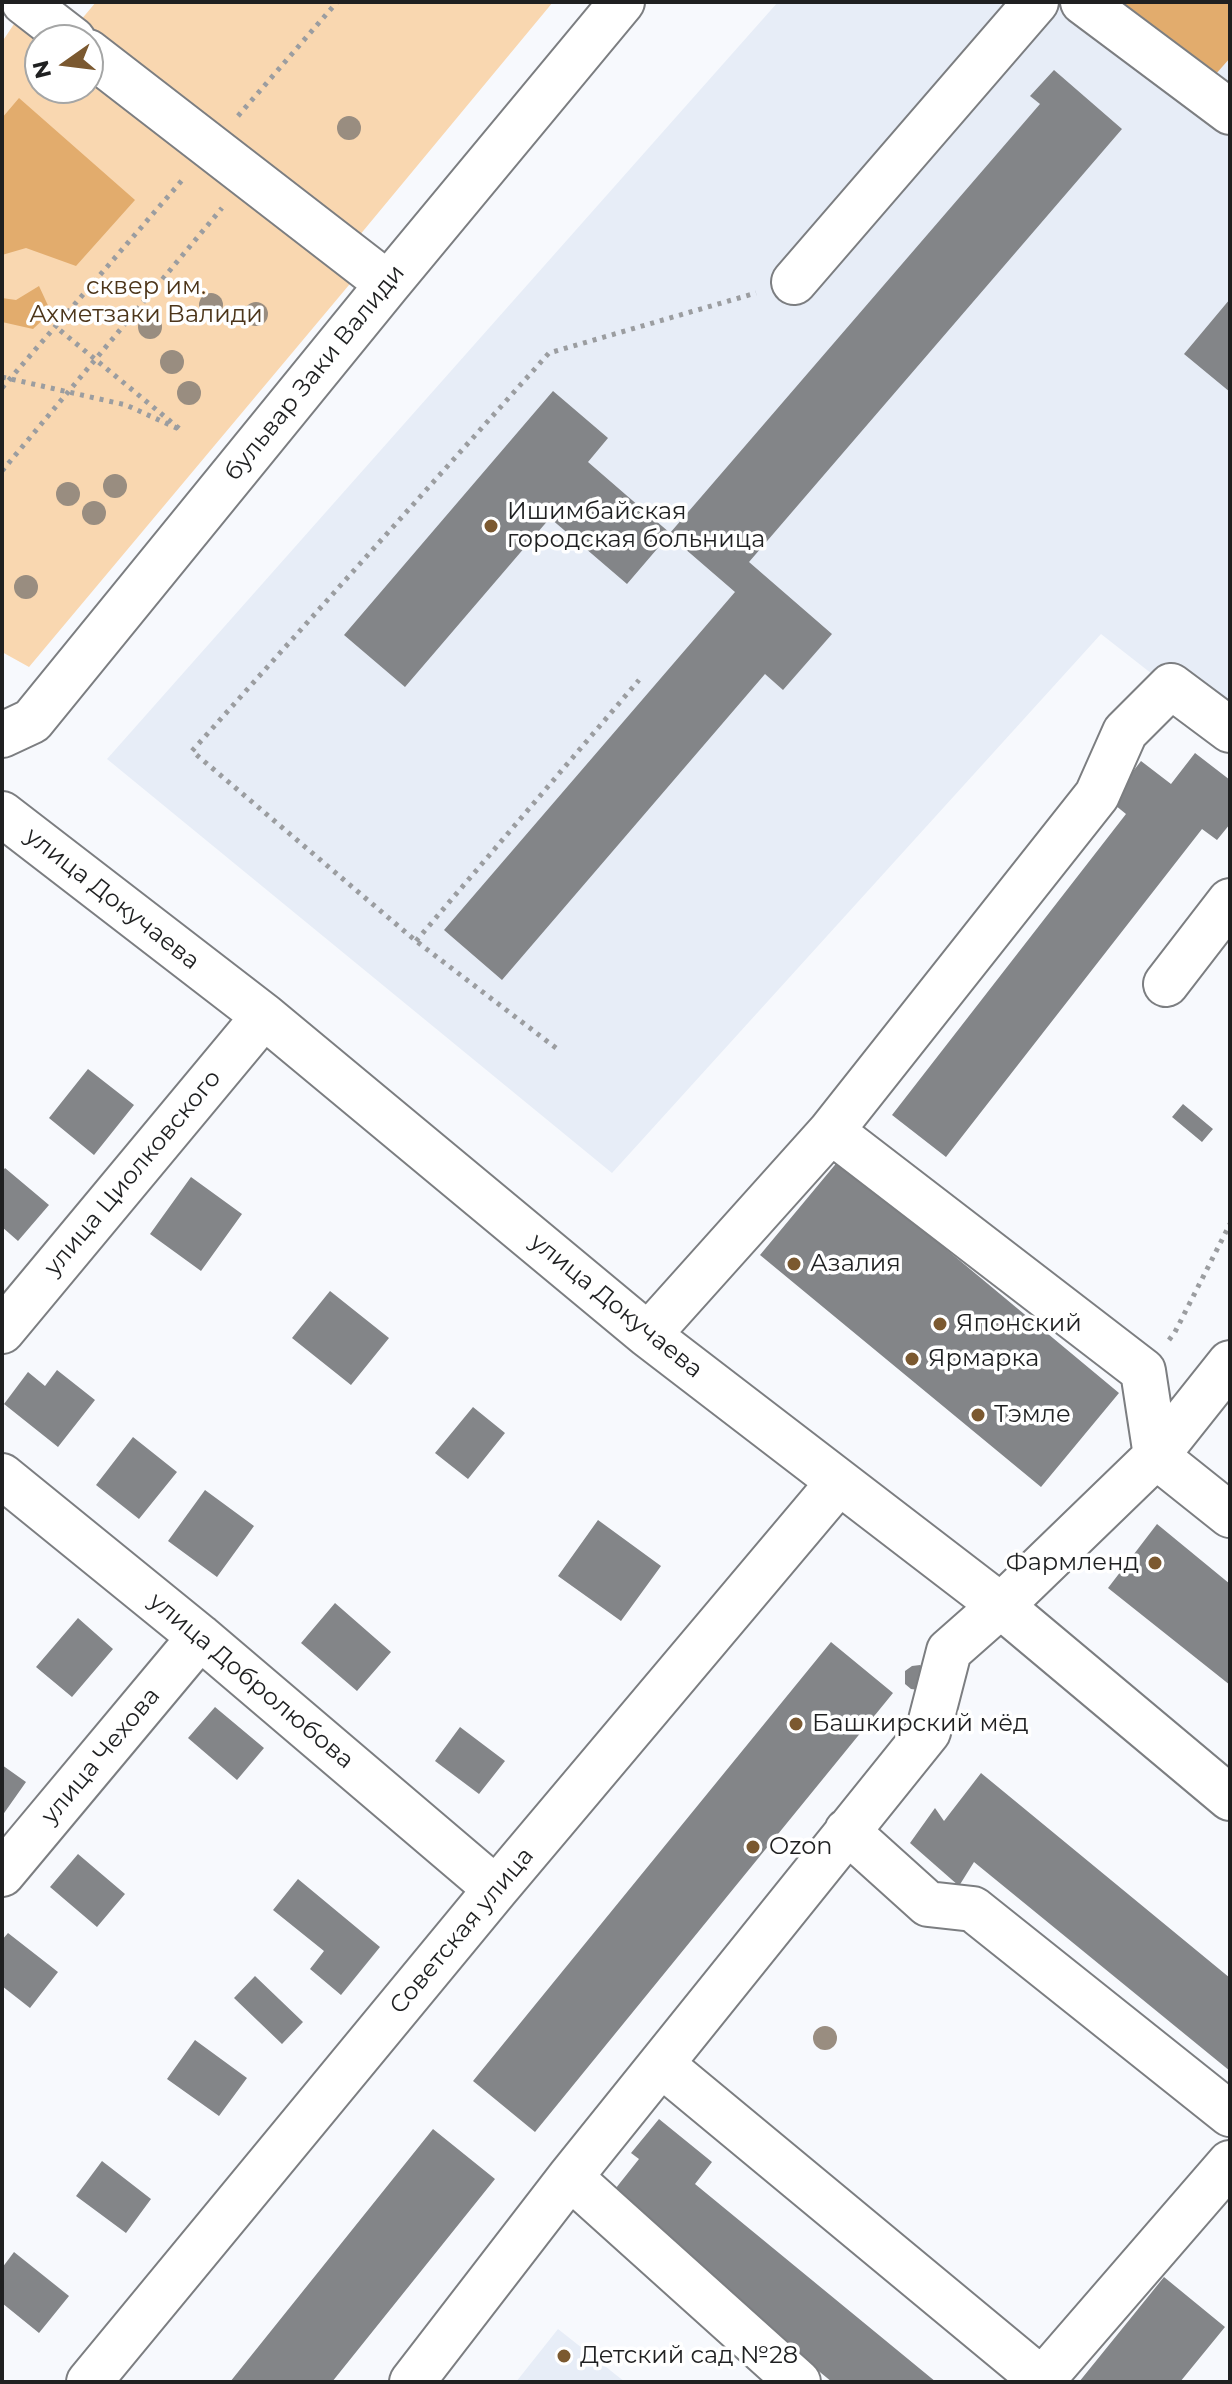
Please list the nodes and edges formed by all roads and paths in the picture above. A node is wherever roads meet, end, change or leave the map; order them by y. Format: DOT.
graph roads {
  1 [pos="24,2"];
  2 [pos="337,2"];
  3 [pos="622,2"];
  4 [pos="1036,2"];
  5 [pos="1083,2"];
  6 [pos="52,24"];
  7 [pos="104,64"];
  8 [pos="1230,112"];
  9 [pos="211,147"];
  10 [pos="248,176"];
  11 [pos="794,282"];
  12 [pos="388,284"];
  13 [pos="56,327"];
  14 [pos="95,360"];
  15 [pos="2,377"];
  16 [pos="10,379"];
  17 [pos="2,388"];
  18 [pos="68,392"];
  19 [pos="2,471"];
  20 [pos="639,680"];
  21 [pos="1230,730"];
  22 [pos="2,735"];
  23 [pos="2,814"];
  24 [pos="1230,879"];
  25 [pos="1230,887"];
  26 [pos="1230,901"];
  27 [pos="416,941"];
  28 [pos="1166,984"];
  29 [pos="264,1016"];
  30 [pos="556,1048"];
  31 [pos="831,1131"];
  32 [pos="1230,1224"];
  33 [pos="2,1331"];
  34 [pos="648,1335"];
  35 [pos="1230,1363"];
  36 [pos="1143,1371"];
  37 [pos="1156,1456"];
  38 [pos="2,1476"];
  39 [pos="839,1482"];
  40 [pos="1230,1515"];
  41 [pos="1001,1606"];
  42 [pos="200,1637"];
  43 [pos="1230,1798"];
  44 [pos="847,1831"];
  45 [pos="2,1874"];
  46 [pos="496,1889"];
  47 [pos="662,2065"];
  48 [pos="1230,2114"];
  49 [pos="1230,2163"];
  50 [pos="570,2177"];
  51 [pos="89,2382"];
  52 [pos="412,2382"];
  53 [pos="798,2382"];
  1 -- 6 [label="street"];
  2 -- 9 [label="path"];
  3 -- 12 [label="street, бульвар Заки Валиди"];
  4 -- 11 [label="street"];
  5 -- 8 [label="street"];
  7 -- 9 [label="street"];
  9 -- 10 [label="street"];
  9 -- 13 [label="path"];
  10 -- 12 [label="street"];
  10 -- 14 [label="path"];
  11 -- 27 [label="path"];
  12 -- 22 [label="street, бульвар Заки Валиди"];
  13 -- 14 [label="path"];
  13 -- 16 [label="path"];
  14 -- 18 [label="path"];
  14 -- 18 [label="path"];
  15 -- 16 [label="path"];
  16 -- 17 [label="path"];
  16 -- 18 [label="path"];
  18 -- 19 [label="path"];
  20 -- 27 [label="path"];
  21 -- 31 [label="street"];
  23 -- 29 [label="street, улица Докучаева"];
  24 -- 25 [label="street"];
  26 -- 28 [label="street"];
  27 -- 30 [label="path"];
  29 -- 33 [label="street, улица Циолковского"];
  29 -- 34 [label="street, улица Докучаева"];
  31 -- 34 [label="street"];
  31 -- 36 [label="street"];
  32 -- 36 [label="path"];
  34 -- 39 [label="street, улица Докучаева"];
  35 -- 37 [label="street"];
  36 -- 37 [label="street"];
  37 -- 40 [label="street"];
  37 -- 41 [label="street"];
  38 -- 42 [label="street, улица Добролюбова"];
  39 -- 41 [label="street, улица Докучаева"];
  39 -- 46 [label="street, Советская улица"];
  41 -- 43 [label="street, улица Докучаева"];
  41 -- 44 [label="street"];
  42 -- 45 [label="street, улица Чехова"];
  42 -- 46 [label="street, улица Добролюбова"];
  44 -- 47 [label="street"];
  44 -- 48 [label="street"];
  46 -- 51 [label="street, Советская улица"];
  47 -- 49 [label="street"];
  47 -- 50 [label="street"];
  50 -- 52 [label="street"];
  50 -- 53 [label="street"];
}
